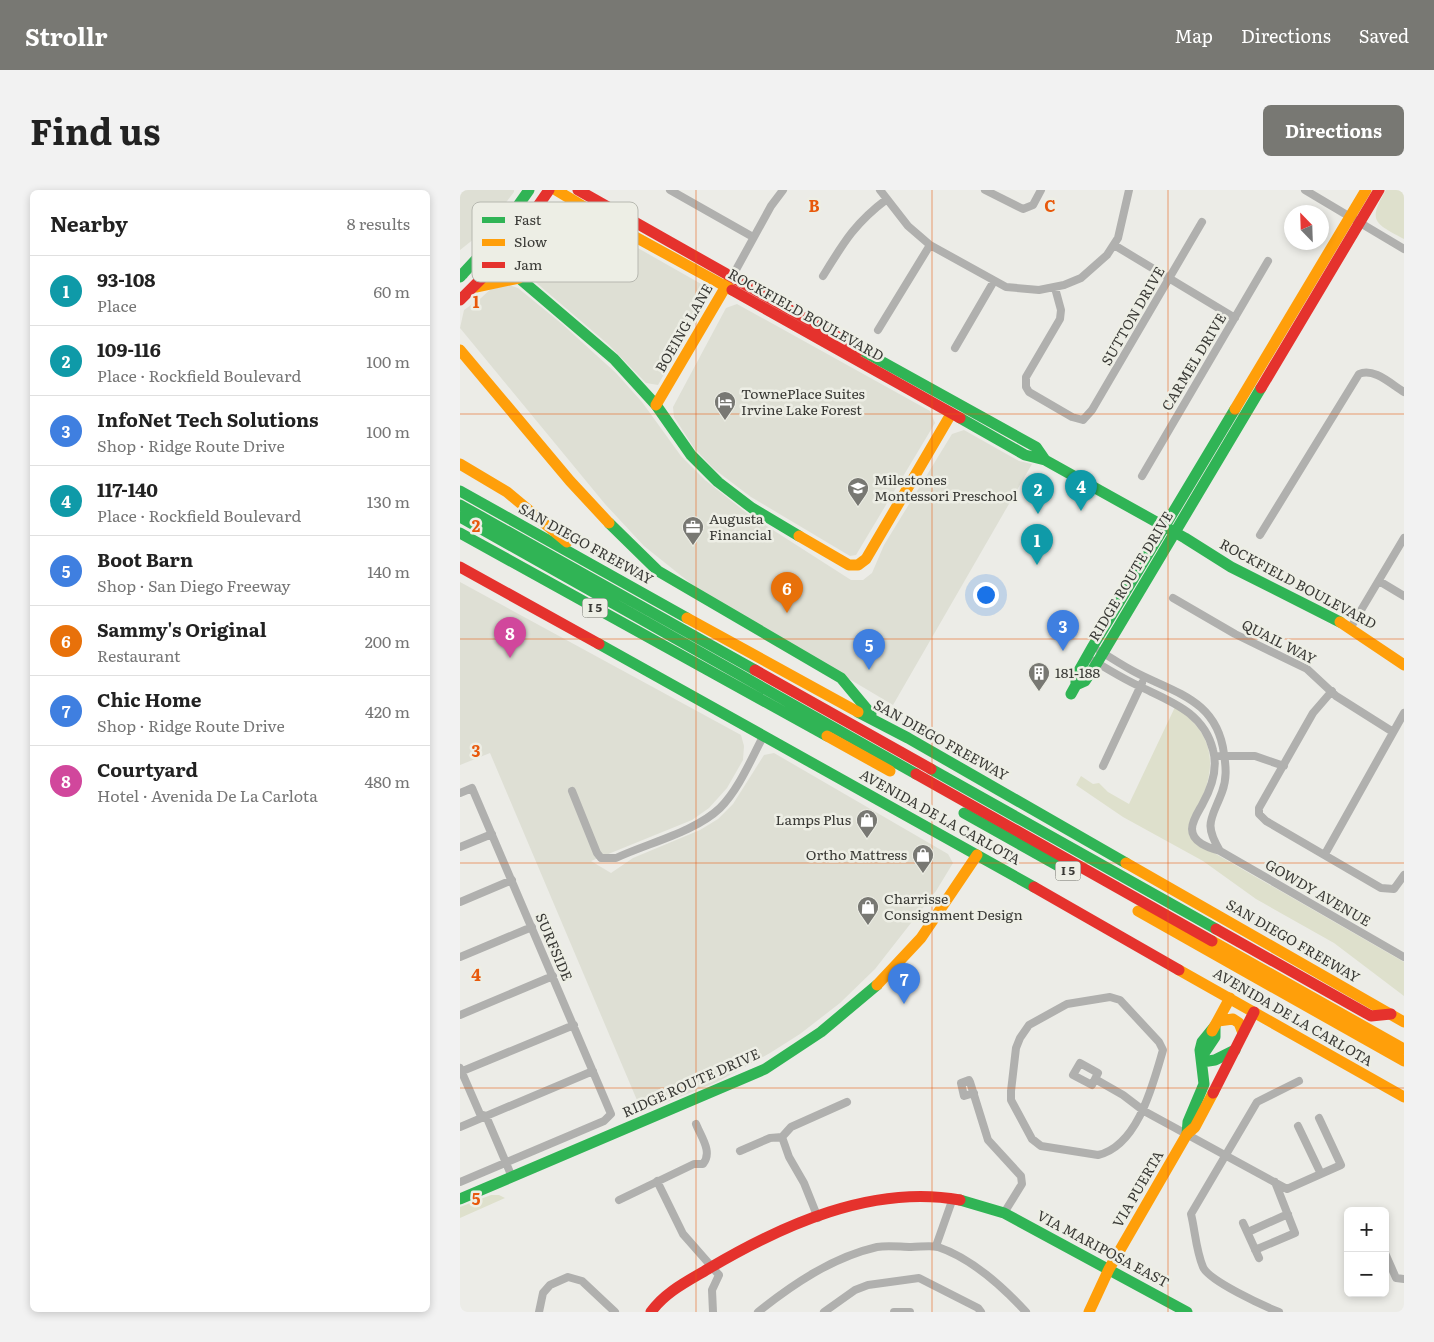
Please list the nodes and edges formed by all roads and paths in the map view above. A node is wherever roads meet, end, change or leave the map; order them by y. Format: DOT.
graph roads {
  1 [pos="529,190"];
  2 [pos="549,190"];
  3 [pos="556,190"];
  4 [pos="578,190"];
  5 [pos="670,190"];
  6 [pos="783,190"];
  7 [pos="880,190"];
  8 [pos="985,190"];
  9 [pos="1041,190"];
  10 [pos="1129,190"];
  11 [pos="1366,190"];
  12 [pos="1379,190"];
  13 [pos="1308,191"];
  14 [pos="887,199"];
  15 [pos="521,202"];
  16 [pos="541,202"];
  17 [pos="576,202"];
  18 [pos="599,202"];
  19 [pos="1356,219"];
  20 [pos="1202,222"];
  21 [pos="638,224"];
  22 [pos="638,238"];
  23 [pos="753,238"];
  24 [pos="930,245"];
  25 [pos="1114,245"];
  26 [pos="1404,248"];
  27 [pos="1268,261"];
  28 [pos="472,263"];
  29 [pos="461,275"];
  30 [pos="823,276"];
  31 [pos="732,277"];
  32 [pos="1170,278"];
  33 [pos="994,281"];
  34 [pos="479,282"];
  35 [pos="501,282"];
  36 [pos="524,282"];
  37 [pos="474,288"];
  38 [pos="726,288"];
  39 [pos="1055,288"];
  40 [pos="460,300"];
  41 [pos="1236,318"];
  42 [pos="878,330"];
  43 [pos="955,348"];
  44 [pos="460,350"];
  45 [pos="1404,392"];
  46 [pos="656,404"];
  47 [pos="965,408"];
  48 [pos="951,414"];
  49 [pos="1045,460"];
  50 [pos="460,464"];
  51 [pos="1142,476"];
  52 [pos="460,491"];
  53 [pos="460,505"];
  54 [pos="460,517"];
  55 [pos="1170,530"];
  56 [pos="460,533"];
  57 [pos="1260,535"];
  58 [pos="1404,538"];
  59 [pos="460,541"];
  60 [pos="478,544"];
  61 [pos="595,565"];
  62 [pos="460,567"];
  63 [pos="1379,581"];
  64 [pos="1404,596"];
  65 [pos="1173,598"];
  66 [pos="1351,627"];
  67 [pos="1090,651"];
  68 [pos="1100,658"];
  69 [pos="1404,665"];
  70 [pos="1145,676"];
  71 [pos="1140,687"];
  72 [pos="1332,691"];
  73 [pos="1404,713"];
  74 [pos="875,719"];
  75 [pos="1393,732"];
  76 [pos="764,736"];
  77 [pos="1225,756"];
  78 [pos="1214,757"];
  79 [pos="1103,766"];
  80 [pos="1284,766"];
  81 [pos="572,791"];
  82 [pos="460,793"];
  83 [pos="492,834"];
  84 [pos="460,847"];
  85 [pos="1220,852"];
  86 [pos="1325,854"];
  87 [pos="977,855"];
  88 [pos="1404,875"];
  89 [pos="512,880"];
  90 [pos="460,902"];
  91 [pos="532,927"];
  92 [pos="1404,956"];
  93 [pos="460,957"];
  94 [pos="553,976"];
  95 [pos="1230,998"];
  96 [pos="1254,1012"];
  97 [pos="1391,1014"];
  98 [pos="460,1015"];
  99 [pos="1404,1022"];
  100 [pos="1216,1023"];
  101 [pos="574,1025"];
  102 [pos="1243,1034"];
  103 [pos="1404,1049"];
  104 [pos="1235,1050"];
  105 [pos="1201,1060"];
  106 [pos="1404,1061"];
  107 [pos="461,1071"];
  108 [pos="593,1071"];
  109 [pos="1095,1079"];
  110 [pos="1299,1081"];
  111 [pos="974,1093"];
  112 [pos="1404,1097"];
  113 [pos="847,1102"];
  114 [pos="1144,1111"];
  115 [pos="486,1116"];
  116 [pos="1318,1118"];
  117 [pos="696,1124"];
  118 [pos="1298,1126"];
  119 [pos="460,1127"];
  120 [pos="1187,1134"];
  121 [pos="782,1137"];
  122 [pos="740,1151"];
  123 [pos="1225,1154"];
  124 [pos="506,1162"];
  125 [pos="1321,1174"];
  126 [pos="512,1177"];
  127 [pos="657,1181"];
  128 [pos="460,1182"];
  129 [pos="1274,1182"];
  130 [pos="460,1198"];
  131 [pos="953,1198"];
  132 [pos="619,1200"];
  133 [pos="1004,1213"];
  134 [pos="1288,1214"];
  135 [pos="818,1218"];
  136 [pos="1243,1222"];
  137 [pos="1248,1232"];
  138 [pos="936,1246"];
  139 [pos="1255,1250"];
  140 [pos="1259,1258"];
  141 [pos="1389,1262"];
  142 [pos="712,1267"];
  143 [pos="1109,1270"];
  144 [pos="1404,1279"];
  145 [pos="539,1312"];
  146 [pos="615,1312"];
  147 [pos="651,1312"];
  148 [pos="713,1312"];
  149 [pos="758,1312"];
  150 [pos="824,1312"];
  151 [pos="894,1312"];
  152 [pos="910,1312"];
  153 [pos="981,1312"];
  154 [pos="1026,1312"];
  155 [pos="1089,1312"];
  156 [pos="1187,1312"];
  157 [pos="1279,1312"];
  1 -- 15 [label="main road"];
  2 -- 16 [label="main road"];
  3 -- 17 [label="main road, ROCKFIELD BOULEVARD"];
  4 -- 18 [label="main road, ROCKFIELD BOULEVARD"];
  5 -- 23 [label="street"];
  6 -- 23 [label="street, BOEING LANE"];
  7 -- 14 [label="street"];
  8 -- 9 [label="street"];
  10 -- 25 [label="street"];
  11 -- 19 [label="main road, RIDGE ROUTE DRIVE"];
  12 -- 19 [label="main road, RIDGE ROUTE DRIVE"];
  13 -- 19 [label="street"];
  14 -- 24 [label="street"];
  14 -- 30 [label="street"];
  19 -- 26 [label="street"];
  19 -- 55 [label="main road, RIDGE ROUTE DRIVE"];
  20 -- 32 [label="street, SUTTON DRIVE"];
  21 -- 31 [label="main road, ROCKFIELD BOULEVARD"];
  22 -- 38 [label="main road, ROCKFIELD BOULEVARD"];
  23 -- 31 [label="street, BOEING LANE"];
  24 -- 33 [label="street"];
  24 -- 42 [label="street"];
  25 -- 32 [label="street"];
  25 -- 39 [label="street"];
  27 -- 41 [label="street, CARMEL DRIVE"];
  28 -- 29 [label="main road"];
  31 -- 38 [label="main road, BOEING LANE"];
  31 -- 47 [label="main road, ROCKFIELD BOULEVARD"];
  32 -- 39 [label="street, SUTTON DRIVE"];
  32 -- 41 [label="street"];
  33 -- 39 [label="street"];
  33 -- 43 [label="street"];
  34 -- 37 [label="main road"];
  35 -- 37 [label="main road"];
  36 -- 46 [label="main road"];
  37 -- 40 [label="main road"];
  38 -- 46 [label="main road, BOEING LANE"];
  38 -- 48 [label="main road, ROCKFIELD BOULEVARD"];
  41 -- 51 [label="street, CARMEL DRIVE"];
  44 -- 74 [label="main road"];
  45 -- 57 [label="street"];
  46 -- 48 [label="main road"];
  47 -- 48 [label="main road"];
  47 -- 49 [label="main road, ROCKFIELD BOULEVARD"];
  48 -- 49 [label="main road, ROCKFIELD BOULEVARD"];
  49 -- 55 [label="main road, ROCKFIELD BOULEVARD"];
  50 -- 61 [label="main road"];
  52 -- 61 [label="main road, SAN DIEGO FREEWAY"];
  53 -- 97 [label="main road"];
  54 -- 103 [label="main road"];
  55 -- 66 [label="main road, ROCKFIELD BOULEVARD"];
  55 -- 67 [label="main road, RIDGE ROUTE DRIVE"];
  55 -- 68 [label="main road, RIDGE ROUTE DRIVE"];
  56 -- 60 [label="main road, I 5"];
  58 -- 63 [label="street"];
  59 -- 60 [label="main road"];
  60 -- 106 [label="main road, I 5"];
  61 -- 74 [label="main road, SAN DIEGO FREEWAY"];
  62 -- 76 [label="main road, AVENIDA DE LA CARLOTA"];
  63 -- 64 [label="street"];
  63 -- 66 [label="street"];
  65 -- 72 [label="street, QUAIL WAY"];
  66 -- 69 [label="main road, ROCKFIELD BOULEVARD"];
  67 -- 68 [label="street, GOWDY AVENUE"];
  67 -- 68 [label="street, GOWDY AVENUE"];
  67 -- 68 [label="main road, RIDGE ROUTE DRIVE"];
  68 -- 70 [label="street, GOWDY AVENUE"];
  68 -- 71 [label="street, GOWDY AVENUE"];
  70 -- 71 [label="street"];
  70 -- 77 [label="street, GOWDY AVENUE"];
  71 -- 78 [label="street, GOWDY AVENUE"];
  71 -- 79 [label="street"];
  72 -- 75 [label="street, QUAIL WAY"];
  72 -- 80 [label="street"];
  73 -- 75 [label="street"];
  74 -- 97 [label="main road, SAN DIEGO FREEWAY"];
  75 -- 86 [label="street"];
  76 -- 81 [label="street"];
  76 -- 87 [label="main road, AVENIDA DE LA CARLOTA"];
  77 -- 78 [label="street"];
  77 -- 80 [label="street"];
  77 -- 85 [label="street, GOWDY AVENUE"];
  78 -- 85 [label="street, GOWDY AVENUE"];
  80 -- 86 [label="street"];
  82 -- 83 [label="street, SURFSIDE"];
  83 -- 84 [label="street"];
  83 -- 89 [label="street, SURFSIDE"];
  85 -- 92 [label="street, GOWDY AVENUE"];
  86 -- 88 [label="street"];
  87 -- 95 [label="main road, AVENIDA DE LA CARLOTA"];
  87 -- 126 [label="main road, RIDGE ROUTE DRIVE"];
  89 -- 90 [label="street"];
  89 -- 91 [label="street, SURFSIDE"];
  91 -- 93 [label="street"];
  91 -- 94 [label="street, SURFSIDE"];
  94 -- 98 [label="street"];
  94 -- 101 [label="street, SURFSIDE"];
  95 -- 96 [label="main road, AVENIDA DE LA CARLOTA"];
  95 -- 100 [label="main road"];
  96 -- 102 [label="main road, VIA PUERTA"];
  96 -- 112 [label="main road, AVENIDA DE LA CARLOTA"];
  97 -- 99 [label="main road, SAN DIEGO FREEWAY"];
  100 -- 102 [label="main road"];
  100 -- 105 [label="main road, VIA PUERTA"];
  101 -- 107 [label="street"];
  101 -- 108 [label="street, SURFSIDE"];
  102 -- 104 [label="main road, VIA PUERTA"];
  104 -- 105 [label="main road"];
  104 -- 120 [label="main road, VIA PUERTA"];
  105 -- 120 [label="main road, VIA PUERTA"];
  107 -- 115 [label="street"];
  108 -- 115 [label="street"];
  108 -- 124 [label="street, SURFSIDE"];
  109 -- 114 [label="street"];
  110 -- 123 [label="street"];
  111 -- 133 [label="street"];
  113 -- 121 [label="street"];
  114 -- 114 [label="street"];
  114 -- 120 [label="street"];
  115 -- 119 [label="street"];
  115 -- 124 [label="street"];
  116 -- 125 [label="street"];
  117 -- 127 [label="street"];
  118 -- 125 [label="street"];
  120 -- 123 [label="street"];
  120 -- 143 [label="main road, VIA PUERTA"];
  121 -- 122 [label="street"];
  121 -- 135 [label="street"];
  123 -- 129 [label="street"];
  123 -- 157 [label="street"];
  124 -- 126 [label="street"];
  124 -- 128 [label="street"];
  125 -- 129 [label="street"];
  126 -- 130 [label="main road, RIDGE ROUTE DRIVE"];
  127 -- 132 [label="street"];
  127 -- 142 [label="street"];
  129 -- 134 [label="street"];
  131 -- 133 [label="main road, VIA MARIPOSA EAST"];
  131 -- 135 [label="main road, VIA MARIPOSA EAST"];
  131 -- 138 [label="street"];
  133 -- 143 [label="main road, VIA MARIPOSA EAST"];
  134 -- 137 [label="street"];
  134 -- 139 [label="street"];
  135 -- 142 [label="main road, VIA MARIPOSA EAST"];
  136 -- 137 [label="street"];
  137 -- 139 [label="street"];
  138 -- 149 [label="street"];
  138 -- 154 [label="street"];
  139 -- 140 [label="street"];
  141 -- 144 [label="street"];
  142 -- 147 [label="main road, VIA MARIPOSA EAST"];
  142 -- 148 [label="street"];
  143 -- 155 [label="main road, VIA PUERTA"];
  143 -- 156 [label="main road, VIA MARIPOSA EAST"];
  145 -- 146 [label="street"];
  150 -- 153 [label="street"];
  151 -- 152 [label="street"];
}
